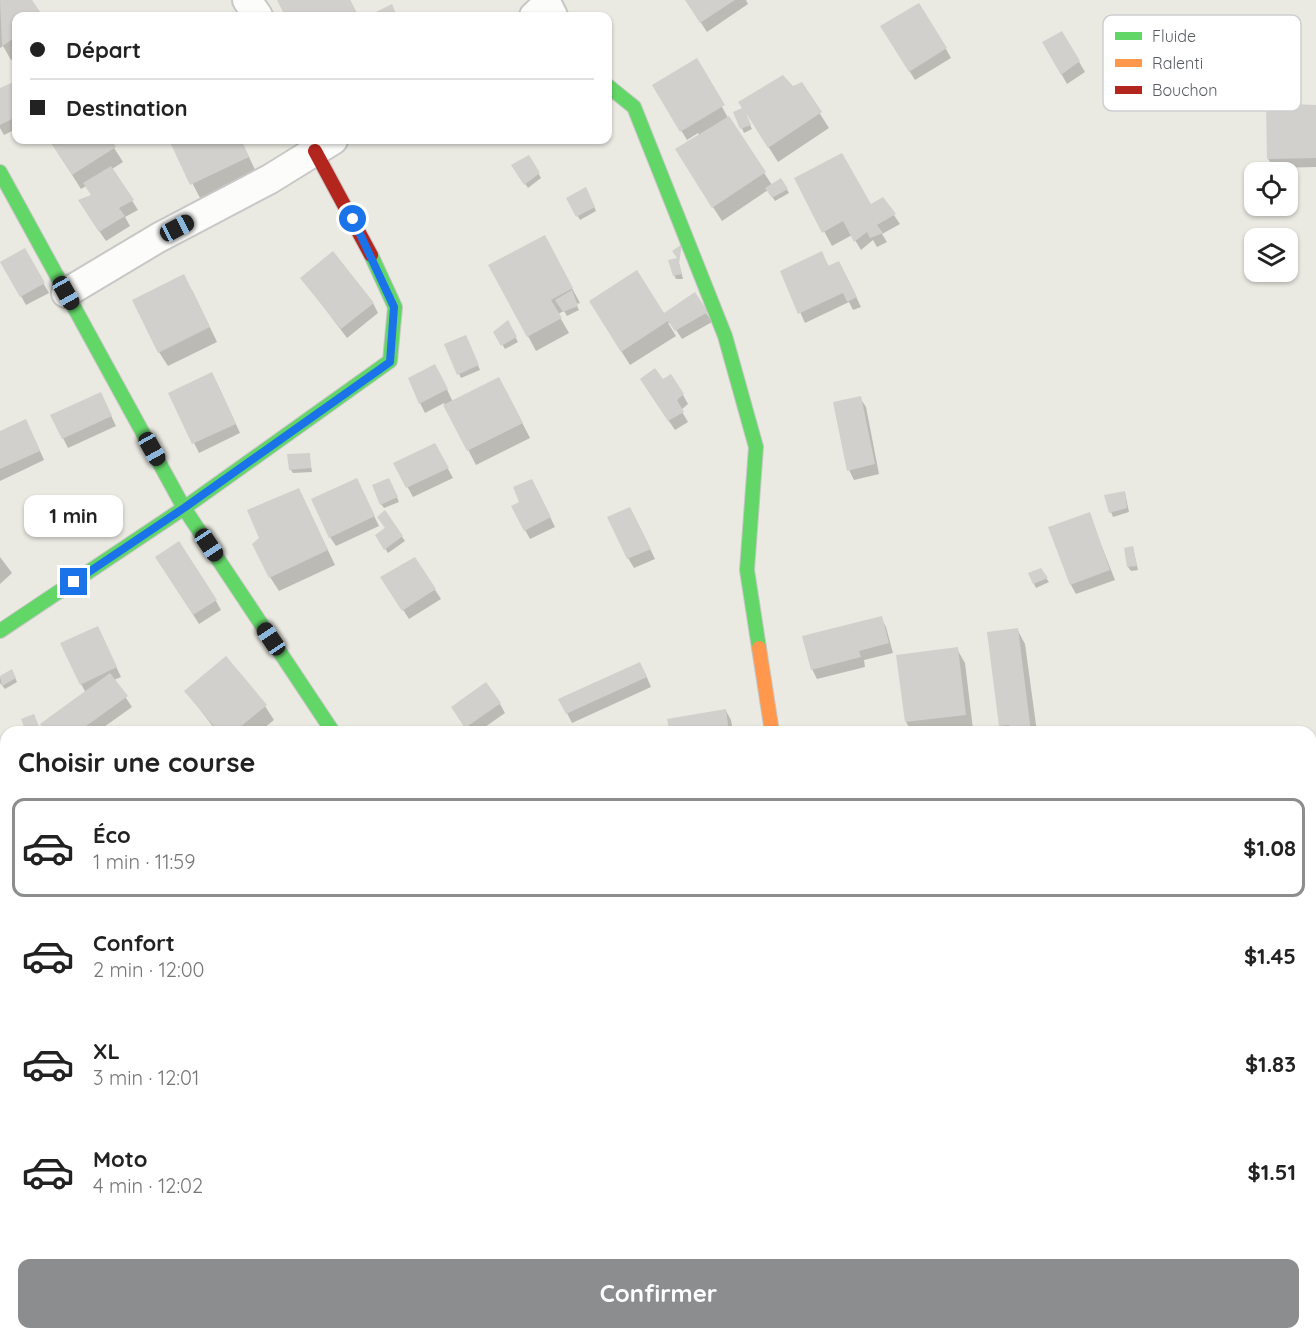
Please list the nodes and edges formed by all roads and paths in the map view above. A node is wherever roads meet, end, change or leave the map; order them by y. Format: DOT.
graph roads {
  1 [pos="538,12"];
  2 [pos="550,12"];
  3 [pos="612,89"];
  4 [pos="324,145"];
  5 [pos="0,172"];
  6 [pos="66,293"];
  7 [pos="184,508"];
  8 [pos="0,631"];
  9 [pos="329,726"];
  10 [pos="771,726"];
  1 -- 2 [label="street"];
  3 -- 10 [label="street"];
  4 -- 6 [label="street"];
  4 -- 7 [label="street"];
  5 -- 6 [label="street"];
  6 -- 7 [label="street"];
  7 -- 8 [label="street"];
  7 -- 9 [label="street"];
}
